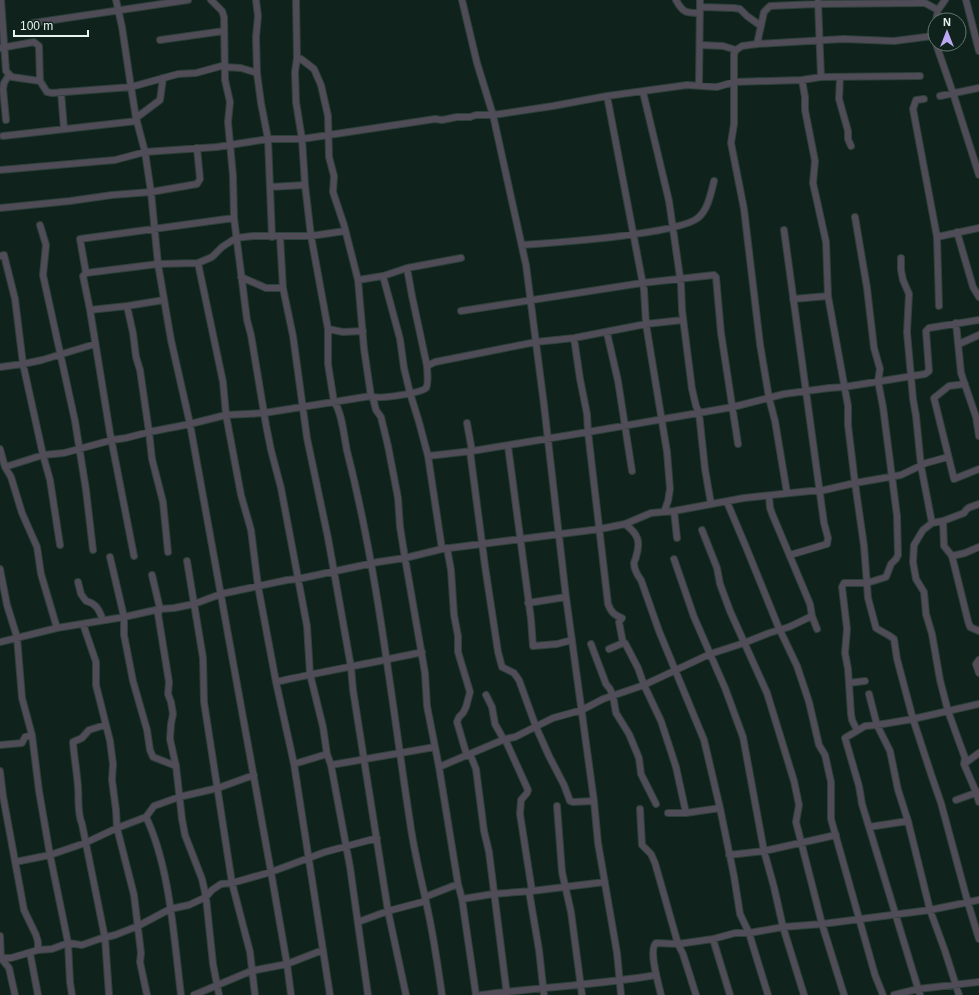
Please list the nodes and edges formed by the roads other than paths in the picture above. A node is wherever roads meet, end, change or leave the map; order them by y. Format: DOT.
graph roads {
  1 [pos="1,0"];
  2 [pos="116,0"];
  3 [pos="188,0"];
  4 [pos="211,0"];
  5 [pos="256,0"];
  6 [pos="296,0"];
  7 [pos="462,0"];
  8 [pos="676,0"];
  9 [pos="945,0"];
  10 [pos="966,0"];
  11 [pos="818,2"];
  12 [pos="925,2"];
  13 [pos="700,6"];
  14 [pos="118,10"];
  15 [pos="938,10"];
  16 [pos="33,23"];
  17 [pos="761,26"];
  18 [pos="224,31"];
  19 [pos="160,40"];
  20 [pos="820,40"];
  21 [pos="927,41"];
  22 [pos="757,44"];
  23 [pos="700,45"];
  24 [pos="2,48"];
  25 [pos="736,50"];
  26 [pos="979,51"];
  27 [pos="939,52"];
  28 [pos="297,58"];
  29 [pos="225,66"];
  30 [pos="257,73"];
  31 [pos="9,75"];
  32 [pos="920,76"];
  33 [pos="821,77"];
  34 [pos="840,77"];
  35 [pos="163,78"];
  36 [pos="802,80"];
  37 [pos="40,81"];
  38 [pos="734,82"];
  39 [pos="699,85"];
  40 [pos="131,87"];
  41 [pos="979,88"];
  42 [pos="61,92"];
  43 [pos="643,92"];
  44 [pos="953,93"];
  45 [pos="607,96"];
  46 [pos="940,96"];
  47 [pos="924,98"];
  48 [pos="493,115"];
  49 [pos="6,120"];
  50 [pos="137,120"];
  51 [pos="64,129"];
  52 [pos="328,135"];
  53 [pos="3,136"];
  54 [pos="268,139"];
  55 [pos="302,139"];
  56 [pos="231,145"];
  57 [pos="851,146"];
  58 [pos="197,148"];
  59 [pos="144,152"];
  60 [pos="0,170"];
  61 [pos="979,175"];
  62 [pos="714,181"];
  63 [pos="305,185"];
  64 [pos="270,187"];
  65 [pos="151,192"];
  66 [pos="0,208"];
  67 [pos="855,217"];
  68 [pos="234,218"];
  69 [pos="40,225"];
  70 [pos="155,228"];
  71 [pos="674,228"];
  72 [pos="979,228"];
  73 [pos="784,230"];
  74 [pos="345,231"];
  75 [pos="957,232"];
  76 [pos="634,234"];
  77 [pos="311,236"];
  78 [pos="272,237"];
  79 [pos="280,237"];
  80 [pos="937,237"];
  81 [pos="236,238"];
  82 [pos="522,245"];
  83 [pos="1,253"];
  84 [pos="461,258"];
  85 [pos="901,258"];
  86 [pos="198,263"];
  87 [pos="158,264"];
  88 [pos="408,268"];
  89 [pos="86,273"];
  90 [pos="383,276"];
  91 [pos="240,277"];
  92 [pos="680,278"];
  93 [pos="358,280"];
  94 [pos="642,283"];
  95 [pos="283,288"];
  96 [pos="828,296"];
  97 [pos="979,297"];
  98 [pos="793,299"];
  99 [pos="164,300"];
  100 [pos="531,300"];
  101 [pos="127,306"];
  102 [pos="939,306"];
  103 [pos="90,310"];
  104 [pos="460,311"];
  105 [pos="683,320"];
  106 [pos="979,320"];
  107 [pos="956,323"];
  108 [pos="646,324"];
  109 [pos="328,329"];
  110 [pos="362,330"];
  111 [pos="607,333"];
  112 [pos="979,335"];
  113 [pos="574,338"];
  114 [pos="536,342"];
  115 [pos="95,344"];
  116 [pos="959,344"];
  117 [pos="59,355"];
  118 [pos="23,364"];
  119 [pos="427,366"];
  120 [pos="0,367"];
  121 [pos="911,376"];
  122 [pos="878,381"];
  123 [pos="965,384"];
  124 [pos="844,387"];
  125 [pos="806,392"];
  126 [pos="410,393"];
  127 [pos="372,397"];
  128 [pos="769,398"];
  129 [pos="334,402"];
  130 [pos="733,407"];
  131 [pos="302,408"];
  132 [pos="264,413"];
  133 [pos="699,413"];
  134 [pos="226,415"];
  135 [pos="662,420"];
  136 [pos="467,423"];
  137 [pos="190,424"];
  138 [pos="625,426"];
  139 [pos="149,432"];
  140 [pos="588,432"];
  141 [pos="979,436"];
  142 [pos="547,438"];
  143 [pos="112,440"];
  144 [pos="738,444"];
  145 [pos="508,446"];
  146 [pos="0,448"];
  147 [pos="80,448"];
  148 [pos="471,451"];
  149 [pos="43,455"];
  150 [pos="428,456"];
  151 [pos="948,457"];
  152 [pos="921,466"];
  153 [pos="5,467"];
  154 [pos="979,469"];
  155 [pos="632,470"];
  156 [pos="892,477"];
  157 [pos="855,483"];
  158 [pos="820,491"];
  159 [pos="787,493"];
  160 [pos="769,496"];
  161 [pos="727,502"];
  162 [pos="712,504"];
  163 [pos="979,504"];
  164 [pos="674,511"];
  165 [pos="664,512"];
  166 [pos="943,521"];
  167 [pos="932,523"];
  168 [pos="625,524"];
  169 [pos="600,528"];
  170 [pos="702,530"];
  171 [pos="559,533"];
  172 [pos="520,538"];
  173 [pos="678,538"];
  174 [pos="482,544"];
  175 [pos="60,545"];
  176 [pos="979,547"];
  177 [pos="444,548"];
  178 [pos="93,550"];
  179 [pos="168,552"];
  180 [pos="790,555"];
  181 [pos="134,556"];
  182 [pos="952,556"];
  183 [pos="110,557"];
  184 [pos="405,558"];
  185 [pos="674,559"];
  186 [pos="187,561"];
  187 [pos="372,564"];
  188 [pos="0,569"];
  189 [pos="334,572"];
  190 [pos="152,575"];
  191 [pos="298,579"];
  192 [pos="78,582"];
  193 [pos="867,583"];
  194 [pos="258,586"];
  195 [pos="220,594"];
  196 [pos="566,597"];
  197 [pos="528,603"];
  198 [pos="194,604"];
  199 [pos="160,609"];
  200 [pos="812,616"];
  201 [pos="124,617"];
  202 [pos="104,620"];
  203 [pos="84,624"];
  204 [pos="979,624"];
  205 [pos="970,627"];
  206 [pos="57,628"];
  207 [pos="817,629"];
  208 [pos="780,630"];
  209 [pos="979,631"];
  210 [pos="17,637"];
  211 [pos="572,640"];
  212 [pos="0,642"];
  213 [pos="623,643"];
  214 [pos="744,643"];
  215 [pos="591,644"];
  216 [pos="609,649"];
  217 [pos="422,652"];
  218 [pos="710,654"];
  219 [pos="386,660"];
  220 [pos="979,660"];
  221 [pos="351,667"];
  222 [pos="676,670"];
  223 [pos="979,673"];
  224 [pos="310,674"];
  225 [pos="865,681"];
  226 [pos="276,682"];
  227 [pos="849,682"];
  228 [pos="644,685"];
  229 [pos="869,694"];
  230 [pos="486,695"];
  231 [pos="613,696"];
  232 [pos="979,704"];
  233 [pos="582,710"];
  234 [pos="948,711"];
  235 [pos="913,719"];
  236 [pos="105,725"];
  237 [pos="877,725"];
  238 [pos="536,727"];
  239 [pos="857,730"];
  240 [pos="32,735"];
  241 [pos="505,740"];
  242 [pos="0,744"];
  243 [pos="435,747"];
  244 [pos="400,752"];
  245 [pos="979,753"];
  246 [pos="327,754"];
  247 [pos="468,755"];
  248 [pos="365,759"];
  249 [pos="294,764"];
  250 [pos="964,764"];
  251 [pos="330,765"];
  252 [pos="176,766"];
  253 [pos="439,768"];
  254 [pos="0,771"];
  255 [pos="254,775"];
  256 [pos="218,788"];
  257 [pos="978,792"];
  258 [pos="179,797"];
  259 [pos="956,800"];
  260 [pos="594,801"];
  261 [pos="979,802"];
  262 [pos="656,804"];
  263 [pos="557,806"];
  264 [pos="720,808"];
  265 [pos="640,809"];
  266 [pos="668,813"];
  267 [pos="686,813"];
  268 [pos="146,816"];
  269 [pos="908,821"];
  270 [pos="869,827"];
  271 [pos="117,828"];
  272 [pos="836,835"];
  273 [pos="376,838"];
  274 [pos="85,842"];
  275 [pos="802,843"];
  276 [pos="345,846"];
  277 [pos="764,851"];
  278 [pos="50,855"];
  279 [pos="729,856"];
  280 [pos="310,858"];
  281 [pos="15,862"];
  282 [pos="271,872"];
  283 [pos="605,882"];
  284 [pos="232,883"];
  285 [pos="458,884"];
  286 [pos="566,887"];
  287 [pos="530,891"];
  288 [pos="493,894"];
  289 [pos="206,897"];
  290 [pos="425,899"];
  291 [pos="462,899"];
  292 [pos="979,900"];
  293 [pos="968,903"];
  294 [pos="170,909"];
  295 [pos="930,910"];
  296 [pos="388,912"];
  297 [pos="896,914"];
  298 [pos="860,919"];
  299 [pos="358,922"];
  300 [pos="822,924"];
  301 [pos="138,926"];
  302 [pos="783,927"];
  303 [pos="749,934"];
  304 [pos="0,936"];
  305 [pos="105,938"];
  306 [pos="712,939"];
  307 [pos="979,939"];
  308 [pos="68,943"];
  309 [pos="678,944"];
  310 [pos="38,950"];
  311 [pos="323,950"];
  312 [pos="30,953"];
  313 [pos="0,958"];
  314 [pos="287,964"];
  315 [pos="251,971"];
  316 [pos="656,975"];
  317 [pos="620,981"];
  318 [pos="979,982"];
  319 [pos="956,984"];
  320 [pos="581,985"];
  321 [pos="218,986"];
  322 [pos="543,988"];
  323 [pos="919,992"];
  324 [pos="507,993"];
  325 [pos="15,995"];
  326 [pos="38,995"];
  327 [pos="72,995"];
  328 [pos="109,995"];
  329 [pos="147,995"];
  330 [pos="181,995"];
  331 [pos="194,995"];
  332 [pos="219,995"];
  333 [pos="255,995"];
  334 [pos="291,995"];
  335 [pos="330,995"];
  336 [pos="368,995"];
  337 [pos="406,995"];
  338 [pos="442,995"];
  339 [pos="476,995"];
  340 [pos="481,995"];
  341 [pos="544,995"];
  342 [pos="582,995"];
  343 [pos="621,995"];
  344 [pos="661,995"];
  345 [pos="696,995"];
  346 [pos="730,995"];
  347 [pos="768,995"];
  348 [pos="804,995"];
  349 [pos="844,995"];
  350 [pos="883,995"];
  351 [pos="894,995"];
  352 [pos="959,995"];
  1 -- 24 [label="street"];
  2 -- 14 [label="street"];
  3 -- 14 [label="street"];
  4 -- 18 [label="street"];
  5 -- 30 [label="street"];
  6 -- 28 [label="street"];
  7 -- 48 [label="street"];
  8 -- 13 [label="street"];
  9 -- 15 [label="street"];
  10 -- 26 [label="street"];
  11 -- 12 [label="street"];
  11 -- 17 [label="street"];
  11 -- 20 [label="street"];
  12 -- 15 [label="street"];
  13 -- 17 [label="street"];
  13 -- 23 [label="street"];
  14 -- 16 [label="street"];
  14 -- 40 [label="street"];
  17 -- 22 [label="street"];
  18 -- 19 [label="street"];
  18 -- 29 [label="street"];
  20 -- 21 [label="street"];
  20 -- 22 [label="street"];
  20 -- 33 [label="street"];
  22 -- 25 [label="street"];
  23 -- 25 [label="street"];
  23 -- 39 [label="street"];
  24 -- 31 [label="street"];
  24 -- 37 [label="street"];
  25 -- 38 [label="street"];
  27 -- 44 [label="street"];
  28 -- 52 [label="street"];
  28 -- 55 [label="street"];
  29 -- 30 [label="street"];
  29 -- 35 [label="street"];
  29 -- 56 [label="street"];
  30 -- 54 [label="street"];
  31 -- 37 [label="street"];
  31 -- 49 [label="street"];
  32 -- 34 [label="street"];
  33 -- 34 [label="street"];
  33 -- 36 [label="street"];
  34 -- 57 [label="street"];
  35 -- 40 [label="street"];
  35 -- 50 [label="street"];
  36 -- 38 [label="street"];
  36 -- 96 [label="street"];
  37 -- 42 [label="street"];
  38 -- 39 [label="street"];
  38 -- 128 [label="street"];
  39 -- 43 [label="street"];
  40 -- 42 [label="street"];
  40 -- 50 [label="street"];
  41 -- 44 [label="street"];
  42 -- 51 [label="street"];
  43 -- 45 [label="street"];
  43 -- 71 [label="street"];
  44 -- 46 [label="street"];
  44 -- 61 [label="street"];
  45 -- 48 [label="street"];
  45 -- 76 [label="street"];
  47 -- 80 [label="street"];
  48 -- 52 [label="street"];
  48 -- 82 [label="street"];
  50 -- 51 [label="street"];
  50 -- 59 [label="street"];
  51 -- 53 [label="street"];
  52 -- 55 [label="street"];
  52 -- 74 [label="street"];
  54 -- 55 [label="street"];
  54 -- 56 [label="street"];
  54 -- 64 [label="street"];
  55 -- 63 [label="street"];
  56 -- 58 [label="street"];
  56 -- 68 [label="street"];
  58 -- 59 [label="street"];
  58 -- 65 [label="street"];
  59 -- 60 [label="street"];
  59 -- 65 [label="street"];
  62 -- 71 [label="street"];
  63 -- 64 [label="street"];
  63 -- 77 [label="street"];
  64 -- 78 [label="street"];
  65 -- 66 [label="street"];
  65 -- 70 [label="street"];
  67 -- 122 [label="street"];
  68 -- 70 [label="street"];
  68 -- 81 [label="street"];
  69 -- 117 [label="street"];
  70 -- 87 [label="street"];
  70 -- 89 [label="street"];
  71 -- 76 [label="street"];
  71 -- 92 [label="street"];
  72 -- 75 [label="street"];
  73 -- 98 [label="street"];
  74 -- 77 [label="street"];
  74 -- 93 [label="street"];
  75 -- 80 [label="street"];
  75 -- 97 [label="street"];
  76 -- 82 [label="street"];
  76 -- 94 [label="street"];
  77 -- 79 [label="street"];
  77 -- 109 [label="street"];
  78 -- 79 [label="street"];
  78 -- 81 [label="street"];
  79 -- 95 [label="street"];
  80 -- 102 [label="street"];
  81 -- 86 [label="street"];
  81 -- 91 [label="street"];
  82 -- 100 [label="street"];
  83 -- 118 [label="street"];
  84 -- 88 [label="street"];
  85 -- 121 [label="street"];
  86 -- 87 [label="street"];
  86 -- 134 [label="street"];
  87 -- 89 [label="street"];
  87 -- 99 [label="street"];
  88 -- 90 [label="street"];
  88 -- 119 [label="street"];
  89 -- 103 [label="street"];
  90 -- 93 [label="street"];
  90 -- 126 [label="street"];
  91 -- 95 [label="street"];
  91 -- 132 [label="street"];
  92 -- 94 [label="street"];
  92 -- 105 [label="street"];
  92 -- 130 [label="street"];
  93 -- 110 [label="street"];
  94 -- 100 [label="street"];
  94 -- 108 [label="street"];
  95 -- 131 [label="street"];
  96 -- 98 [label="street"];
  96 -- 124 [label="street"];
  98 -- 125 [label="street"];
  99 -- 101 [label="street"];
  99 -- 137 [label="street"];
  100 -- 104 [label="street"];
  100 -- 114 [label="street"];
  101 -- 103 [label="street"];
  101 -- 139 [label="street"];
  103 -- 115 [label="street"];
  105 -- 108 [label="street"];
  105 -- 133 [label="street"];
  106 -- 107 [label="street"];
  107 -- 116 [label="street"];
  107 -- 121 [label="street"];
  108 -- 111 [label="street"];
  108 -- 135 [label="street"];
  109 -- 110 [label="street"];
  109 -- 129 [label="street"];
  110 -- 127 [label="street"];
  111 -- 113 [label="street"];
  111 -- 138 [label="street"];
  112 -- 116 [label="street"];
  113 -- 114 [label="street"];
  113 -- 140 [label="street"];
  114 -- 119 [label="street"];
  114 -- 142 [label="street"];
  115 -- 117 [label="street"];
  115 -- 143 [label="street"];
  116 -- 123 [label="street"];
  117 -- 118 [label="street"];
  117 -- 147 [label="street"];
  118 -- 120 [label="street"];
  118 -- 149 [label="street"];
  119 -- 126 [label="street"];
  121 -- 122 [label="street"];
  121 -- 152 [label="street"];
  122 -- 124 [label="street"];
  122 -- 156 [label="street"];
  123 -- 141 [label="street"];
  123 -- 151 [label="street"];
  124 -- 125 [label="street"];
  124 -- 157 [label="street"];
  125 -- 128 [label="street"];
  125 -- 158 [label="street"];
  126 -- 127 [label="street"];
  126 -- 150 [label="street"];
  127 -- 129 [label="street"];
  127 -- 184 [label="street"];
  128 -- 130 [label="street"];
  128 -- 159 [label="street"];
  129 -- 131 [label="street"];
  129 -- 187 [label="street"];
  130 -- 133 [label="street"];
  130 -- 144 [label="street"];
  131 -- 132 [label="street"];
  131 -- 189 [label="street"];
  132 -- 134 [label="street"];
  132 -- 191 [label="street"];
  133 -- 135 [label="street"];
  133 -- 162 [label="street"];
  134 -- 137 [label="street"];
  134 -- 194 [label="street"];
  135 -- 138 [label="street"];
  135 -- 165 [label="street"];
  136 -- 148 [label="street"];
  137 -- 139 [label="street"];
  137 -- 195 [label="street"];
  138 -- 140 [label="street"];
  138 -- 155 [label="street"];
  139 -- 143 [label="street"];
  139 -- 179 [label="street"];
  140 -- 142 [label="street"];
  140 -- 169 [label="street"];
  142 -- 145 [label="street"];
  142 -- 171 [label="street"];
  143 -- 147 [label="street"];
  143 -- 181 [label="street"];
  145 -- 148 [label="street"];
  145 -- 172 [label="street"];
  146 -- 153 [label="street"];
  147 -- 149 [label="street"];
  147 -- 178 [label="street"];
  148 -- 150 [label="street"];
  148 -- 174 [label="street"];
  149 -- 153 [label="street"];
  149 -- 175 [label="street"];
  150 -- 177 [label="street"];
  151 -- 152 [label="street"];
  151 -- 154 [label="street"];
  152 -- 156 [label="street"];
  152 -- 167 [label="street"];
  153 -- 206 [label="street"];
  156 -- 157 [label="street"];
  156 -- 193 [label="street"];
  157 -- 158 [label="street"];
  157 -- 193 [label="street"];
  158 -- 159 [label="street"];
  158 -- 180 [label="street"];
  159 -- 160 [label="street"];
  160 -- 161 [label="street"];
  160 -- 180 [label="street"];
  161 -- 162 [label="street"];
  161 -- 208 [label="street"];
  162 -- 164 [label="street"];
  163 -- 166 [label="street"];
  164 -- 165 [label="street"];
  164 -- 173 [label="street"];
  165 -- 168 [label="street"];
  166 -- 167 [label="street"];
  166 -- 182 [label="street"];
  167 -- 234 [label="street"];
  168 -- 169 [label="street"];
  168 -- 222 [label="street"];
  169 -- 171 [label="street"];
  169 -- 213 [label="street"];
  170 -- 214 [label="street"];
  171 -- 172 [label="street"];
  171 -- 196 [label="street"];
  172 -- 174 [label="street"];
  172 -- 197 [label="street"];
  174 -- 177 [label="street"];
  174 -- 238 [label="street"];
  176 -- 182 [label="street"];
  177 -- 184 [label="street"];
  177 -- 247 [label="street"];
  180 -- 200 [label="street"];
  182 -- 205 [label="street"];
  183 -- 201 [label="street"];
  184 -- 187 [label="street"];
  184 -- 217 [label="street"];
  185 -- 218 [label="street"];
  186 -- 198 [label="street"];
  187 -- 189 [label="street"];
  187 -- 219 [label="street"];
  188 -- 210 [label="street"];
  189 -- 191 [label="street"];
  189 -- 221 [label="street"];
  190 -- 199 [label="street"];
  191 -- 194 [label="street"];
  191 -- 224 [label="street"];
  192 -- 202 [label="street"];
  193 -- 227 [label="street"];
  193 -- 235 [label="street"];
  194 -- 195 [label="street"];
  194 -- 226 [label="street"];
  195 -- 198 [label="street"];
  195 -- 255 [label="street"];
  196 -- 197 [label="street"];
  196 -- 211 [label="street"];
  197 -- 211 [label="street"];
  198 -- 199 [label="street"];
  198 -- 256 [label="street"];
  199 -- 201 [label="street"];
  199 -- 252 [label="street"];
  200 -- 207 [label="street"];
  200 -- 208 [label="street"];
  201 -- 202 [label="street"];
  201 -- 252 [label="street"];
  202 -- 203 [label="street"];
  203 -- 206 [label="street"];
  203 -- 236 [label="street"];
  204 -- 205 [label="street"];
  205 -- 209 [label="street"];
  206 -- 210 [label="street"];
  208 -- 214 [label="street"];
  208 -- 272 [label="street"];
  210 -- 212 [label="street"];
  210 -- 240 [label="street"];
  211 -- 233 [label="street"];
  213 -- 216 [label="street"];
  213 -- 228 [label="street"];
  214 -- 218 [label="street"];
  214 -- 275 [label="street"];
  215 -- 231 [label="street"];
  217 -- 219 [label="street"];
  217 -- 243 [label="street"];
  218 -- 222 [label="street"];
  218 -- 277 [label="street"];
  219 -- 221 [label="street"];
  219 -- 244 [label="street"];
  220 -- 223 [label="street"];
  221 -- 224 [label="street"];
  221 -- 248 [label="street"];
  222 -- 228 [label="street"];
  222 -- 264 [label="street"];
  224 -- 226 [label="street"];
  224 -- 246 [label="street"];
  225 -- 227 [label="street"];
  226 -- 249 [label="street"];
  227 -- 239 [label="street"];
  228 -- 231 [label="street"];
  228 -- 267 [label="street"];
  229 -- 237 [label="street"];
  230 -- 241 [label="street"];
  231 -- 233 [label="street"];
  231 -- 262 [label="street"];
  232 -- 234 [label="street"];
  233 -- 238 [label="street"];
  233 -- 260 [label="street"];
  234 -- 235 [label="street"];
  234 -- 250 [label="street"];
  235 -- 237 [label="street"];
  235 -- 293 [label="street"];
  236 -- 271 [label="street"];
  236 -- 274 [label="street"];
  237 -- 239 [label="street"];
  237 -- 269 [label="street"];
  238 -- 241 [label="street"];
  238 -- 260 [label="street"];
  239 -- 270 [label="street"];
  240 -- 242 [label="street"];
  240 -- 278 [label="street"];
  241 -- 247 [label="street"];
  241 -- 287 [label="street"];
  243 -- 244 [label="street"];
  243 -- 253 [label="street"];
  244 -- 248 [label="street"];
  244 -- 290 [label="street"];
  245 -- 250 [label="street"];
  246 -- 249 [label="street"];
  246 -- 251 [label="street"];
  247 -- 253 [label="street"];
  247 -- 288 [label="street"];
  248 -- 251 [label="street"];
  248 -- 273 [label="street"];
  249 -- 280 [label="street"];
  250 -- 257 [label="street"];
  251 -- 276 [label="street"];
  252 -- 258 [label="street"];
  253 -- 285 [label="street"];
  254 -- 281 [label="street"];
  255 -- 256 [label="street"];
  255 -- 282 [label="street"];
  256 -- 258 [label="street"];
  256 -- 284 [label="street"];
  257 -- 259 [label="street"];
  257 -- 261 [label="street"];
  258 -- 268 [label="street"];
  258 -- 289 [label="street"];
  260 -- 283 [label="street"];
  263 -- 286 [label="street"];
  264 -- 267 [label="street"];
  264 -- 279 [label="street"];
  265 -- 309 [label="street"];
  266 -- 267 [label="street"];
  268 -- 271 [label="street"];
  268 -- 294 [label="street"];
  269 -- 270 [label="street"];
  269 -- 295 [label="street"];
  270 -- 297 [label="street"];
  271 -- 274 [label="street"];
  271 -- 301 [label="street"];
  272 -- 275 [label="street"];
  272 -- 298 [label="street"];
  273 -- 276 [label="street"];
  273 -- 296 [label="street"];
  274 -- 278 [label="street"];
  274 -- 305 [label="street"];
  275 -- 277 [label="street"];
  275 -- 300 [label="street"];
  276 -- 280 [label="street"];
  276 -- 299 [label="street"];
  277 -- 279 [label="street"];
  277 -- 302 [label="street"];
  278 -- 281 [label="street"];
  278 -- 308 [label="street"];
  279 -- 303 [label="street"];
  280 -- 282 [label="street"];
  280 -- 311 [label="street"];
  281 -- 310 [label="street"];
  282 -- 284 [label="street"];
  282 -- 314 [label="street"];
  283 -- 286 [label="street"];
  283 -- 317 [label="street"];
  284 -- 289 [label="street"];
  284 -- 315 [label="street"];
  285 -- 290 [label="street"];
  285 -- 291 [label="street"];
  286 -- 287 [label="street"];
  286 -- 320 [label="street"];
  287 -- 288 [label="street"];
  287 -- 322 [label="street"];
  288 -- 291 [label="street"];
  288 -- 324 [label="street"];
  289 -- 294 [label="street"];
  289 -- 321 [label="street"];
  290 -- 296 [label="street"];
  290 -- 338 [label="street"];
  291 -- 339 [label="street"];
  292 -- 293 [label="street"];
  293 -- 295 [label="street"];
  293 -- 307 [label="street"];
  294 -- 301 [label="street"];
  294 -- 330 [label="street"];
  295 -- 297 [label="street"];
  295 -- 319 [label="street"];
  296 -- 299 [label="street"];
  296 -- 337 [label="street"];
  297 -- 298 [label="street"];
  297 -- 323 [label="street"];
  298 -- 300 [label="street"];
  298 -- 350 [label="street"];
  299 -- 336 [label="street"];
  300 -- 302 [label="street"];
  300 -- 349 [label="street"];
  301 -- 305 [label="street"];
  301 -- 329 [label="street"];
  302 -- 303 [label="street"];
  302 -- 348 [label="street"];
  303 -- 306 [label="street"];
  303 -- 347 [label="street"];
  304 -- 313 [label="street"];
  305 -- 308 [label="street"];
  305 -- 328 [label="street"];
  306 -- 309 [label="street"];
  306 -- 346 [label="street"];
  308 -- 310 [label="street"];
  308 -- 327 [label="street"];
  309 -- 316 [label="street"];
  309 -- 345 [label="street"];
  310 -- 312 [label="street"];
  311 -- 314 [label="street"];
  311 -- 335 [label="street"];
  312 -- 313 [label="street"];
  312 -- 326 [label="street"];
  313 -- 325 [label="street"];
  314 -- 315 [label="street"];
  314 -- 334 [label="street"];
  315 -- 321 [label="street"];
  315 -- 333 [label="street"];
  316 -- 317 [label="street"];
  316 -- 344 [label="street"];
  317 -- 320 [label="street"];
  317 -- 343 [label="street"];
  318 -- 319 [label="street"];
  319 -- 323 [label="street"];
  319 -- 352 [label="street"];
  320 -- 322 [label="street"];
  320 -- 342 [label="street"];
  321 -- 331 [label="street"];
  321 -- 332 [label="street"];
  322 -- 324 [label="street"];
  322 -- 341 [label="street"];
  323 -- 351 [label="street"];
  324 -- 340 [label="street"];
}
